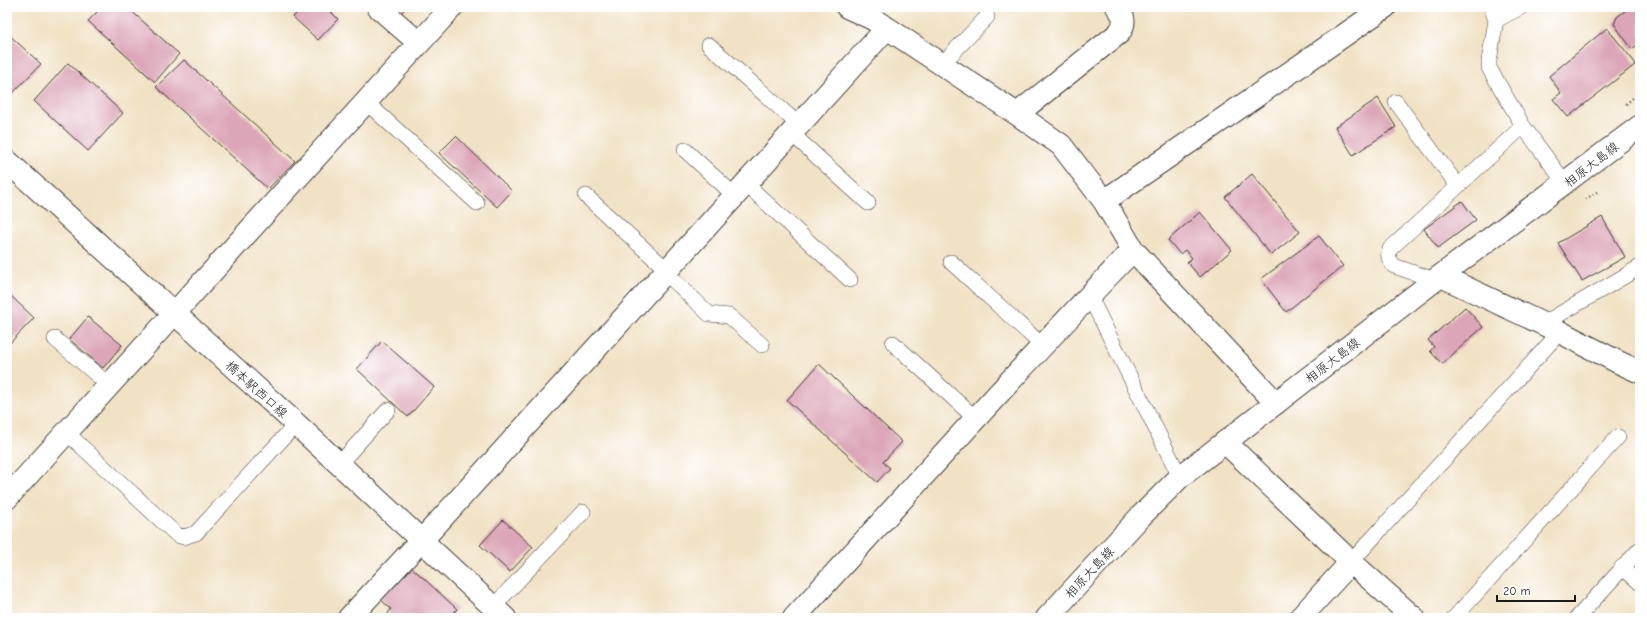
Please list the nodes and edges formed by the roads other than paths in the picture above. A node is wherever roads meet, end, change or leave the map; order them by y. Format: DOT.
graph roads {
  1 [pos="378,7"];
  2 [pos="452,7"];
  3 [pos="848,7"];
  4 [pos="1117,7"];
  5 [pos="1385,7"];
  6 [pos="1521,7"];
  7 [pos="1493,14"];
  8 [pos="987,17"];
  9 [pos="886,28"];
  10 [pos="419,43"];
  11 [pos="709,45"];
  12 [pos="942,64"];
  13 [pos="366,102"];
  14 [pos="1396,102"];
  15 [pos="1017,114"];
  16 [pos="1523,126"];
  17 [pos="1640,126"];
  18 [pos="795,129"];
  19 [pos="685,150"];
  20 [pos="9,165"];
  21 [pos="1565,183"];
  22 [pos="1458,186"];
  23 [pos="740,189"];
  24 [pos="586,196"];
  25 [pos="1104,201"];
  26 [pos="477,202"];
  27 [pos="868,203"];
  28 [pos="1133,250"];
  29 [pos="951,262"];
  30 [pos="1640,267"];
  31 [pos="665,271"];
  32 [pos="1438,278"];
  33 [pos="850,280"];
  34 [pos="1089,295"];
  35 [pos="174,314"];
  36 [pos="1551,328"];
  37 [pos="56,339"];
  38 [pos="893,343"];
  39 [pos="762,345"];
  40 [pos="1043,346"];
  41 [pos="1640,372"];
  42 [pos="110,386"];
  43 [pos="1276,403"];
  44 [pos="388,410"];
  45 [pos="975,418"];
  46 [pos="296,424"];
  47 [pos="66,432"];
  48 [pos="1618,437"];
  49 [pos="1225,442"];
  50 [pos="339,464"];
  51 [pos="1180,477"];
  52 [pos="7,498"];
  53 [pos="583,512"];
  54 [pos="421,540"];
  55 [pos="1640,549"];
  56 [pos="1351,562"];
  57 [pos="1622,567"];
  58 [pos="1640,584"];
  59 [pos="499,613"];
  60 [pos="349,618"];
  61 [pos="794,618"];
  62 [pos="1047,618"];
  63 [pos="1300,618"];
  64 [pos="1414,618"];
  65 [pos="1454,618"];
  66 [pos="1577,618"];
  1 -- 10 [label="street"];
  2 -- 10 [label="street"];
  3 -- 9 [label="street"];
  4 -- 15 [label="street"];
  5 -- 25 [label="street"];
  6 -- 7 [label="lane"];
  7 -- 16 [label="lane"];
  8 -- 12 [label="lane"];
  9 -- 12 [label="street"];
  9 -- 18 [label="street"];
  10 -- 13 [label="street"];
  11 -- 18 [label="lane"];
  12 -- 15 [label="street"];
  13 -- 26 [label="lane"];
  13 -- 35 [label="street"];
  14 -- 22 [label="lane"];
  15 -- 25 [label="street"];
  16 -- 21 [label="lane"];
  16 -- 22 [label="lane"];
  17 -- 21 [label="street, 相原大島線"];
  18 -- 23 [label="street"];
  18 -- 27 [label="lane"];
  19 -- 23 [label="lane"];
  20 -- 35 [label="street, 橋本駅西口線"];
  21 -- 32 [label="street, 相原大島線"];
  22 -- 32 [label="lane"];
  23 -- 31 [label="street"];
  23 -- 33 [label="lane"];
  24 -- 31 [label="lane"];
  25 -- 28 [label="street"];
  28 -- 34 [label="street"];
  28 -- 43 [label="street"];
  29 -- 40 [label="lane"];
  30 -- 36 [label="lane"];
  31 -- 39 [label="lane"];
  31 -- 54 [label="street"];
  32 -- 36 [label="street"];
  32 -- 43 [label="street, 相原大島線"];
  34 -- 40 [label="street"];
  34 -- 51 [label="lane"];
  35 -- 42 [label="street"];
  35 -- 46 [label="street, 橋本駅西口線"];
  36 -- 41 [label="street"];
  36 -- 56 [label="lane"];
  37 -- 42 [label="lane"];
  38 -- 45 [label="lane"];
  40 -- 45 [label="street"];
  42 -- 47 [label="street"];
  43 -- 49 [label="street, 相原大島線"];
  44 -- 50 [label="lane"];
  45 -- 61 [label="street"];
  46 -- 47 [label="lane"];
  46 -- 50 [label="street, 橋本駅西口線"];
  47 -- 52 [label="street"];
  48 -- 65 [label="lane"];
  49 -- 51 [label="street, 相原大島線"];
  49 -- 56 [label="street"];
  50 -- 54 [label="street, 橋本駅西口線"];
  51 -- 62 [label="street, 相原大島線"];
  53 -- 59 [label="lane"];
  54 -- 59 [label="street, 橋本駅西口線"];
  54 -- 60 [label="street"];
  55 -- 57 [label="lane"];
  56 -- 63 [label="street"];
  56 -- 64 [label="street"];
  57 -- 58 [label="lane"];
  57 -- 66 [label="lane"];
}
